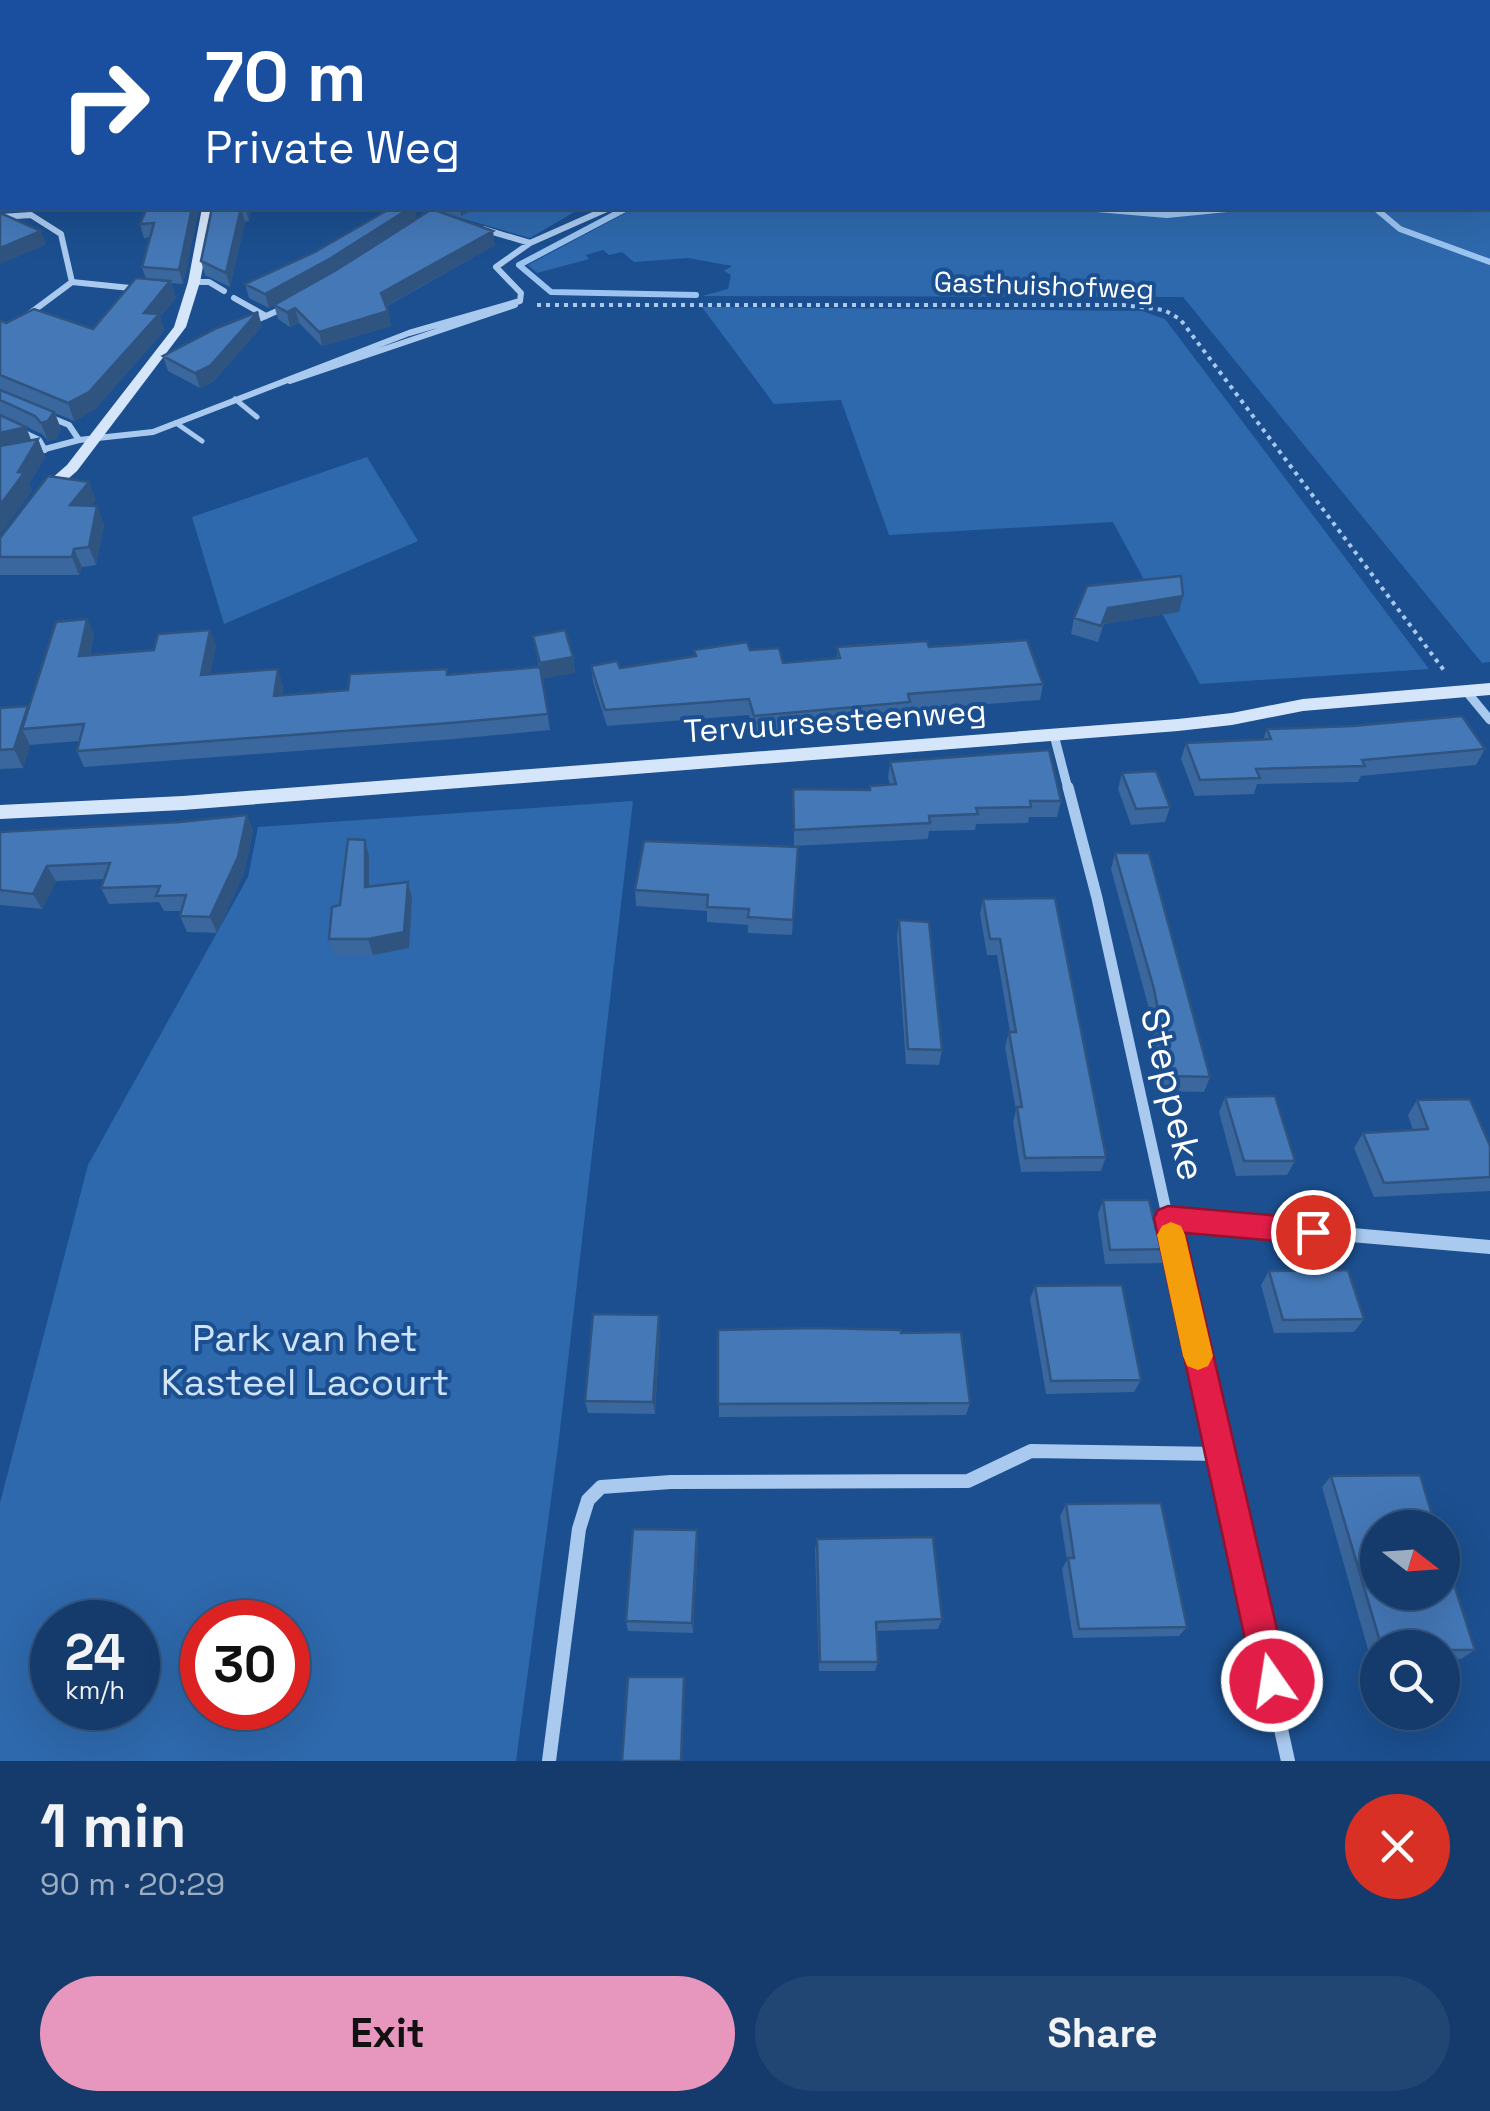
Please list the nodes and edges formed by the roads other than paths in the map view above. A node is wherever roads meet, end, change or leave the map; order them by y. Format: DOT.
graph roads {
  1 [pos="207,210"];
  2 [pos="604,210"];
  3 [pos="0,217"];
  4 [pos="472,226"];
  5 [pos="530,242"];
  6 [pos="72,282"];
  7 [pos="187,288"];
  8 [pos="143,289"];
  9 [pos="224,291"];
  10 [pos="234,298"];
  11 [pos="298,301"];
  12 [pos="480,315"];
  13 [pos="266,316"];
  14 [pos="10,327"];
  15 [pos="236,329"];
  16 [pos="413,332"];
  17 [pos="421,339"];
  18 [pos="346,356"];
  19 [pos="354,362"];
  20 [pos="281,382"];
  21 [pos="235,399"];
  22 [pos="34,411"];
  23 [pos="257,417"];
  24 [pos="0,421"];
  25 [pos="176,423"];
  26 [pos="96,438"];
  27 [pos="80,440"];
  28 [pos="202,441"];
  29 [pos="45,450"];
  30 [pos="15,457"];
  31 [pos="30,510"];
  32 [pos="1490,689"];
  33 [pos="1466,691"];
  34 [pos="1490,720"];
  35 [pos="1054,735"];
  36 [pos="183,803"];
  37 [pos="0,812"];
  38 [pos="0,825"];
  39 [pos="1168,1218"];
  40 [pos="1490,1247"];
  41 [pos="1220,1454"];
  42 [pos="549,1761"];
  43 [pos="1288,1761"];
  1 -- 7 [label="main road"];
  2 -- 5 [label="street"];
  3 -- 6 [label="street"];
  4 -- 5 [label="street"];
  5 -- 12 [label="street"];
  6 -- 8 [label="street"];
  6 -- 14 [label="street"];
  7 -- 9 [label="street"];
  7 -- 26 [label="main road"];
  10 -- 13 [label="street"];
  11 -- 13 [label="street"];
  12 -- 16 [label="street"];
  12 -- 17 [label="street"];
  13 -- 15 [label="street"];
  16 -- 17 [label="street"];
  16 -- 18 [label="street"];
  17 -- 19 [label="street"];
  18 -- 19 [label="street"];
  18 -- 20 [label="street"];
  19 -- 20 [label="street"];
  20 -- 21 [label="street"];
  21 -- 23 [label="lane"];
  21 -- 25 [label="street"];
  22 -- 27 [label="street"];
  24 -- 29 [label="street"];
  25 -- 26 [label="street"];
  25 -- 28 [label="lane"];
  26 -- 27 [label="street"];
  26 -- 31 [label="main road"];
  27 -- 29 [label="street"];
  29 -- 30 [label="street"];
  32 -- 33 [label="main road, Tervuursesteenweg"];
  33 -- 34 [label="street"];
  33 -- 35 [label="main road, Tervuursesteenweg"];
  35 -- 36 [label="main road, Tervuursesteenweg"];
  35 -- 39 [label="street, Steppeke"];
  36 -- 37 [label="main road, Tervuursesteenweg"];
  36 -- 38 [label="main road, Tervuursesteenweg"];
  39 -- 40 [label="street"];
  39 -- 41 [label="street, Steppeke"];
  41 -- 42 [label="street"];
  41 -- 43 [label="street, Steppeke"];
}
